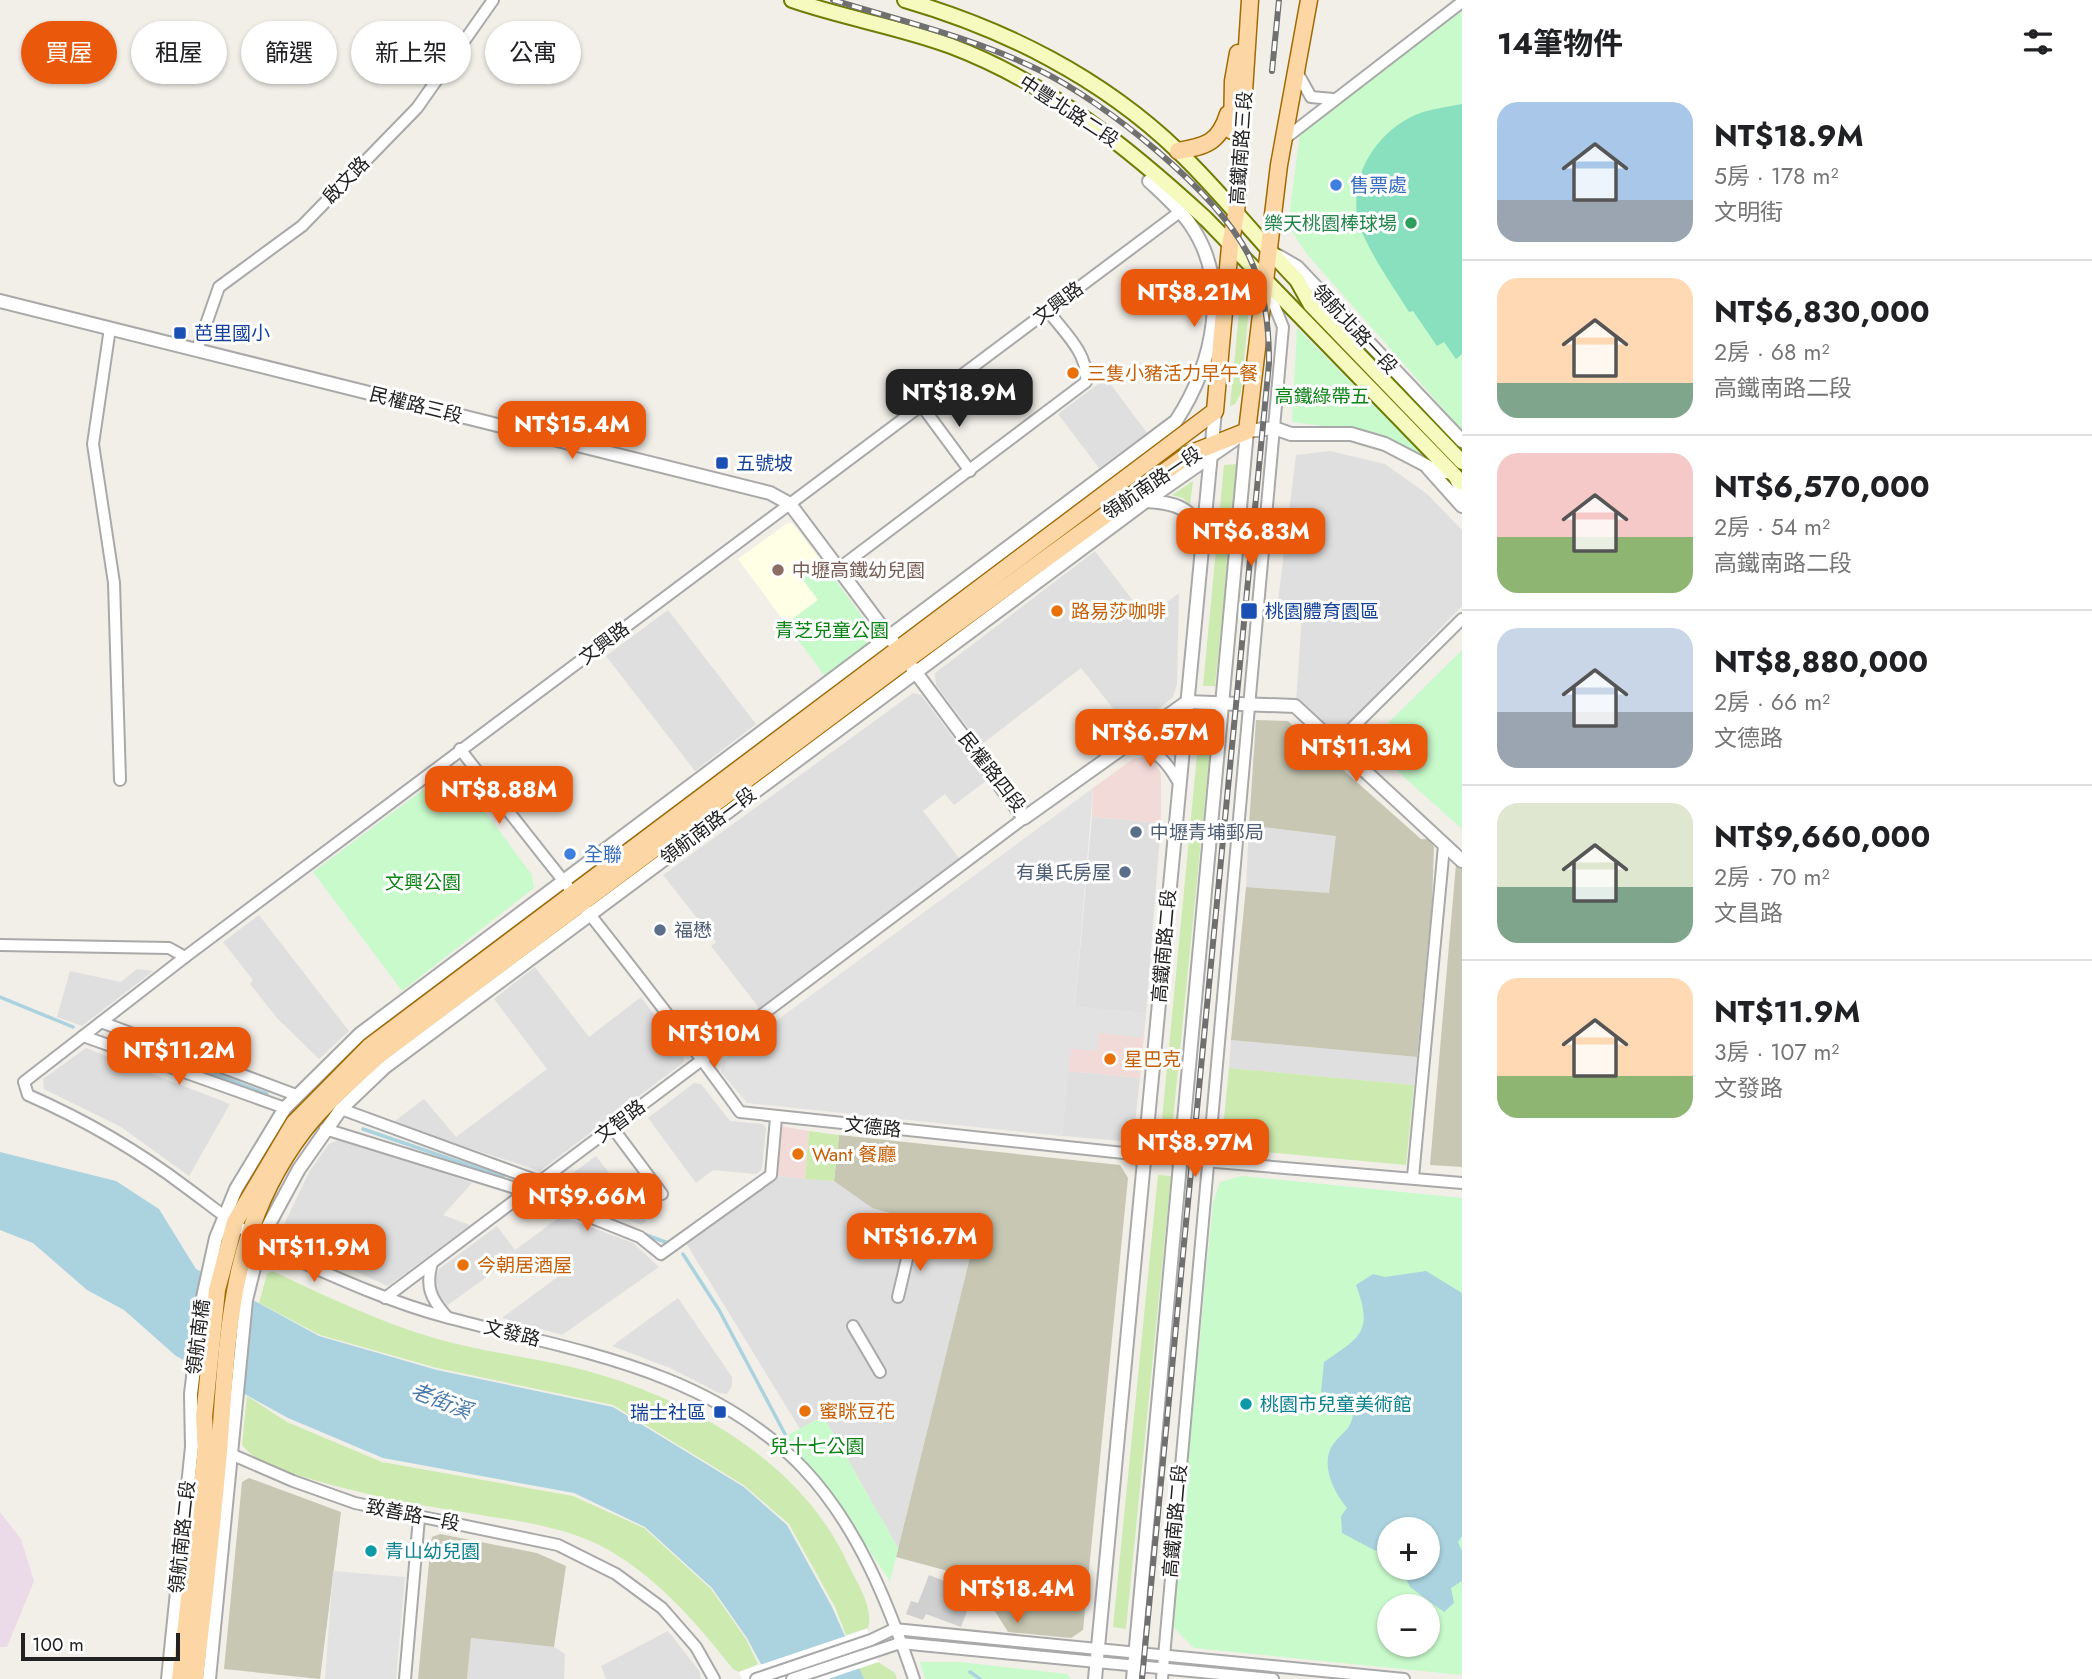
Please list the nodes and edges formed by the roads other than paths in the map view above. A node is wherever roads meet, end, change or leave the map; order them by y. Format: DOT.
graph roads {
  1 [pos="493,0"];
  2 [pos="792,0"];
  3 [pos="905,0"];
  4 [pos="1239,0"];
  5 [pos="1250,0"];
  6 [pos="1297,0"];
  7 [pos="1308,0"];
  8 [pos="1462,2"];
  9 [pos="1238,56"];
  10 [pos="1297,72"];
  11 [pos="1233,80"];
  12 [pos="1333,99"];
  13 [pos="1242,138"];
  14 [pos="1283,139"];
  15 [pos="1178,151"];
  16 [pos="1149,181"];
  17 [pos="1181,211"];
  18 [pos="1236,214"];
  19 [pos="1230,246"];
  20 [pos="1268,250"];
  21 [pos="1264,279"];
  22 [pos="0,301"];
  23 [pos="1048,311"];
  24 [pos="110,328"];
  25 [pos="197,350"];
  26 [pos="922,406"];
  27 [pos="1214,411"];
  28 [pos="1274,428"];
  29 [pos="1247,431"];
  30 [pos="1462,441"];
  31 [pos="1172,443"];
  32 [pos="1211,451"];
  33 [pos="1119,465"];
  34 [pos="1425,466"];
  35 [pos="970,471"];
  36 [pos="1459,473"];
  37 [pos="1462,491"];
  38 [pos="1146,501"];
  39 [pos="790,504"];
  40 [pos="1462,506"];
  41 [pos="1202,540"];
  42 [pos="838,569"];
  43 [pos="1462,619"];
  44 [pos="902,654"];
  45 [pos="1187,702"];
  46 [pos="1222,703"];
  47 [pos="1249,706"];
  48 [pos="1336,744"];
  49 [pos="1124,747"];
  50 [pos="460,749"];
  51 [pos="120,780"];
  52 [pos="1179,783"];
  53 [pos="1024,818"];
  54 [pos="1444,846"];
  55 [pos="1462,861"];
  56 [pos="577,898"];
  57 [pos="0,945"];
  58 [pos="184,957"];
  59 [pos="101,1022"];
  60 [pos="83,1035"];
  61 [pos="702,1059"];
  62 [pos="29,1077"];
  63 [pos="296,1095"];
  64 [pos="285,1108"];
  65 [pos="341,1110"];
  66 [pos="776,1118"];
  67 [pos="611,1127"];
  68 [pos="325,1129"];
  69 [pos="1144,1154"];
  70 [pos="1180,1159"];
  71 [pos="1208,1160"];
  72 [pos="1413,1177"];
  73 [pos="538,1181"];
  74 [pos="1462,1183"];
  75 [pos="525,1191"];
  76 [pos="662,1194"];
  77 [pos="229,1219"];
  78 [pos="255,1235"];
  79 [pos="911,1242"];
  80 [pos="235,1250"];
  81 [pos="432,1263"];
  82 [pos="898,1297"];
  83 [pos="385,1298"];
  84 [pos="447,1317"];
  85 [pos="853,1326"];
  86 [pos="880,1373"];
  87 [pos="213,1403"];
  88 [pos="212,1449"];
  89 [pos="419,1518"];
  90 [pos="894,1629"];
  91 [pos="900,1643"];
  92 [pos="873,1645"];
  93 [pos="1097,1656"];
  94 [pos="1164,1656"];
  95 [pos="1134,1666"];
  96 [pos="1162,1674"];
  97 [pos="1364,1677"];
  98 [pos="168,1679"];
  99 [pos="180,1679"];
  100 [pos="195,1679"];
  101 [pos="209,1679"];
  102 [pos="405,1679"];
  103 [pos="715,1679"];
  104 [pos="755,1679"];
  105 [pos="792,1679"];
  106 [pos="914,1679"];
  107 [pos="1095,1679"];
  108 [pos="1273,1679"];
  109 [pos="1404,1679"];
  1 -- 25 [label="street, 啟文路"];
  2 -- 19 [label="main road, 中豐北路二段"];
  3 -- 15 [label="main road, 中豐北路二段"];
  4 -- 9 [label="main road, 高鐵南路三段"];
  5 -- 13 [label="main road, 高鐵南路三段"];
  6 -- 14 [label="main road, 高鐵南路三段"];
  7 -- 10 [label="main road, 高鐵南路三段"];
  8 -- 12 [label="street"];
  9 -- 11 [label="main road, 高鐵南路三段"];
  9 -- 13 [label="main road"];
  10 -- 12 [label="street"];
  10 -- 14 [label="main road, 高鐵南路三段"];
  11 -- 15 [label="main road"];
  11 -- 18 [label="main road, 高鐵南路三段"];
  12 -- 14 [label="street"];
  13 -- 18 [label="main road, 高鐵南路三段"];
  14 -- 20 [label="main road, 高鐵南路三段"];
  15 -- 18 [label="main road, 中豐北路二段"];
  16 -- 17 [label="street"];
  17 -- 23 [label="street, 文興路"];
  17 -- 33 [label="street"];
  18 -- 19 [label="main road, 高鐵南路二段"];
  18 -- 20 [label="main road, 中豐北路二段"];
  19 -- 21 [label="main road, 中豐北路二段"];
  19 -- 27 [label="main road, 高鐵南路二段"];
  20 -- 21 [label="main road, 高鐵南路二段"];
  20 -- 30 [label="street, 領航北路一段"];
  20 -- 36 [label="main road, 領航北路一段"];
  21 -- 28 [label="street, 高鐵南路二段"];
  21 -- 29 [label="main road, 高鐵南路二段"];
  21 -- 36 [label="main road, 領航北路一段"];
  22 -- 24 [label="street, 民權路三段"];
  23 -- 26 [label="street, 文興路"];
  23 -- 35 [label="street"];
  24 -- 25 [label="street, 民權路三段"];
  24 -- 51 [label="street"];
  25 -- 39 [label="street, 民權路三段"];
  26 -- 35 [label="street"];
  26 -- 39 [label="street, 文興路"];
  27 -- 31 [label="main road, 領航南路一段"];
  27 -- 32 [label="street, 高鐵南路二段"];
  28 -- 29 [label="street"];
  28 -- 34 [label="street"];
  28 -- 47 [label="street, 高鐵南路二段"];
  29 -- 32 [label="main road, 領航南路一段"];
  29 -- 46 [label="street, 高鐵南路二段"];
  31 -- 33 [label="street"];
  31 -- 44 [label="main road, 領航南路一段"];
  32 -- 38 [label="street, 領航南路一段"];
  32 -- 41 [label="street, 高鐵南路二段"];
  32 -- 44 [label="main road, 領航南路一段"];
  33 -- 44 [label="street, 領航南路一段"];
  34 -- 36 [label="street"];
  34 -- 40 [label="street"];
  35 -- 42 [label="street"];
  36 -- 37 [label="street"];
  38 -- 41 [label="street"];
  38 -- 44 [label="street, 領航南路一段"];
  39 -- 42 [label="street, 民權路三段"];
  39 -- 50 [label="street, 文興路"];
  41 -- 45 [label="street, 高鐵南路二段"];
  42 -- 44 [label="street, 民權路三段"];
  43 -- 48 [label="street"];
  44 -- 53 [label="street, 民權路四段"];
  44 -- 56 [label="main road, 領航南路一段"];
  44 -- 56 [label="street, 領航南路一段"];
  45 -- 46 [label="street"];
  45 -- 49 [label="street, 民權路四段"];
  45 -- 52 [label="street, 高鐵南路二段"];
  46 -- 47 [label="street"];
  46 -- 70 [label="street, 高鐵南路二段"];
  47 -- 48 [label="street"];
  47 -- 71 [label="street, 高鐵南路二段"];
  48 -- 54 [label="street"];
  49 -- 52 [label="street"];
  49 -- 53 [label="street, 民權路四段"];
  50 -- 56 [label="street, 文德路"];
  50 -- 58 [label="street, 文興路"];
  52 -- 69 [label="street, 高鐵南路二段"];
  53 -- 61 [label="street, 文智路"];
  54 -- 55 [label="street"];
  54 -- 72 [label="street"];
  56 -- 61 [label="street, 文德路"];
  56 -- 63 [label="street, 領航南路一段"];
  56 -- 65 [label="street, 領航南路一段"];
  56 -- 77 [label="main road, 領航南路一段"];
  56 -- 78 [label="main road, 領航南路一段"];
  57 -- 58 [label="street"];
  58 -- 59 [label="street, 文興路"];
  59 -- 60 [label="street, 文興路"];
  59 -- 63 [label="street"];
  60 -- 62 [label="street, 文興路"];
  60 -- 64 [label="street"];
  61 -- 66 [label="street, 文德路"];
  61 -- 67 [label="street, 文智路"];
  62 -- 77 [label="street, 文發路"];
  63 -- 64 [label="street, 領航南路一段"];
  64 -- 77 [label="street, 領航南路一段"];
  65 -- 68 [label="street, 領航南路一段"];
  65 -- 73 [label="street"];
  66 -- 69 [label="street, 文德路"];
  66 -- 75 [label="street"];
  67 -- 73 [label="street, 文智路"];
  67 -- 76 [label="street"];
  68 -- 75 [label="street"];
  68 -- 78 [label="street, 領航南路一段"];
  69 -- 70 [label="street, 文德路"];
  69 -- 93 [label="street, 高鐵南路二段"];
  70 -- 71 [label="street, 文德路"];
  70 -- 95 [label="street, 高鐵南路二段"];
  71 -- 72 [label="street, 文德路"];
  71 -- 94 [label="street, 高鐵南路二段"];
  72 -- 74 [label="street, 文德路"];
  73 -- 75 [label="street, 文智路"];
  75 -- 81 [label="street, 文智路"];
  77 -- 78 [label="street, 文發路"];
  77 -- 80 [label="main road, 領航南路一段"];
  78 -- 80 [label="main road, 領航南路一段"];
  78 -- 83 [label="street, 文發路"];
  79 -- 82 [label="street"];
  80 -- 87 [label="main road, 領航南橋"];
  80 -- 87 [label="street"];
  81 -- 83 [label="street, 文智路"];
  81 -- 84 [label="street"];
  83 -- 84 [label="street, 文發路"];
  84 -- 90 [label="street, 文發路"];
  85 -- 86 [label="street"];
  87 -- 88 [label="main road, 領航南路二段"];
  87 -- 88 [label="street, 領航南路二段"];
  88 -- 89 [label="street, 致善路一段"];
  88 -- 98 [label="street, 領航南路二段"];
  88 -- 99 [label="main road, 領航南路二段"];
  88 -- 100 [label="main road, 領航南路二段"];
  88 -- 101 [label="street, 領航南路二段"];
  89 -- 102 [label="street"];
  89 -- 103 [label="street, 致善路一段"];
  90 -- 91 [label="street, 文發路"];
  90 -- 92 [label="street"];
  90 -- 93 [label="street"];
  91 -- 92 [label="street"];
  91 -- 93 [label="street"];
  91 -- 106 [label="street, 文發路"];
  92 -- 104 [label="street"];
  92 -- 105 [label="street"];
  93 -- 95 [label="street"];
  93 -- 107 [label="street, 高鐵南路二段"];
  94 -- 95 [label="street"];
  94 -- 96 [label="street, 高鐵南路二段"];
  94 -- 97 [label="street"];
  95 -- 96 [label="street"];
  96 -- 108 [label="street"];
  97 -- 109 [label="street"];
}
